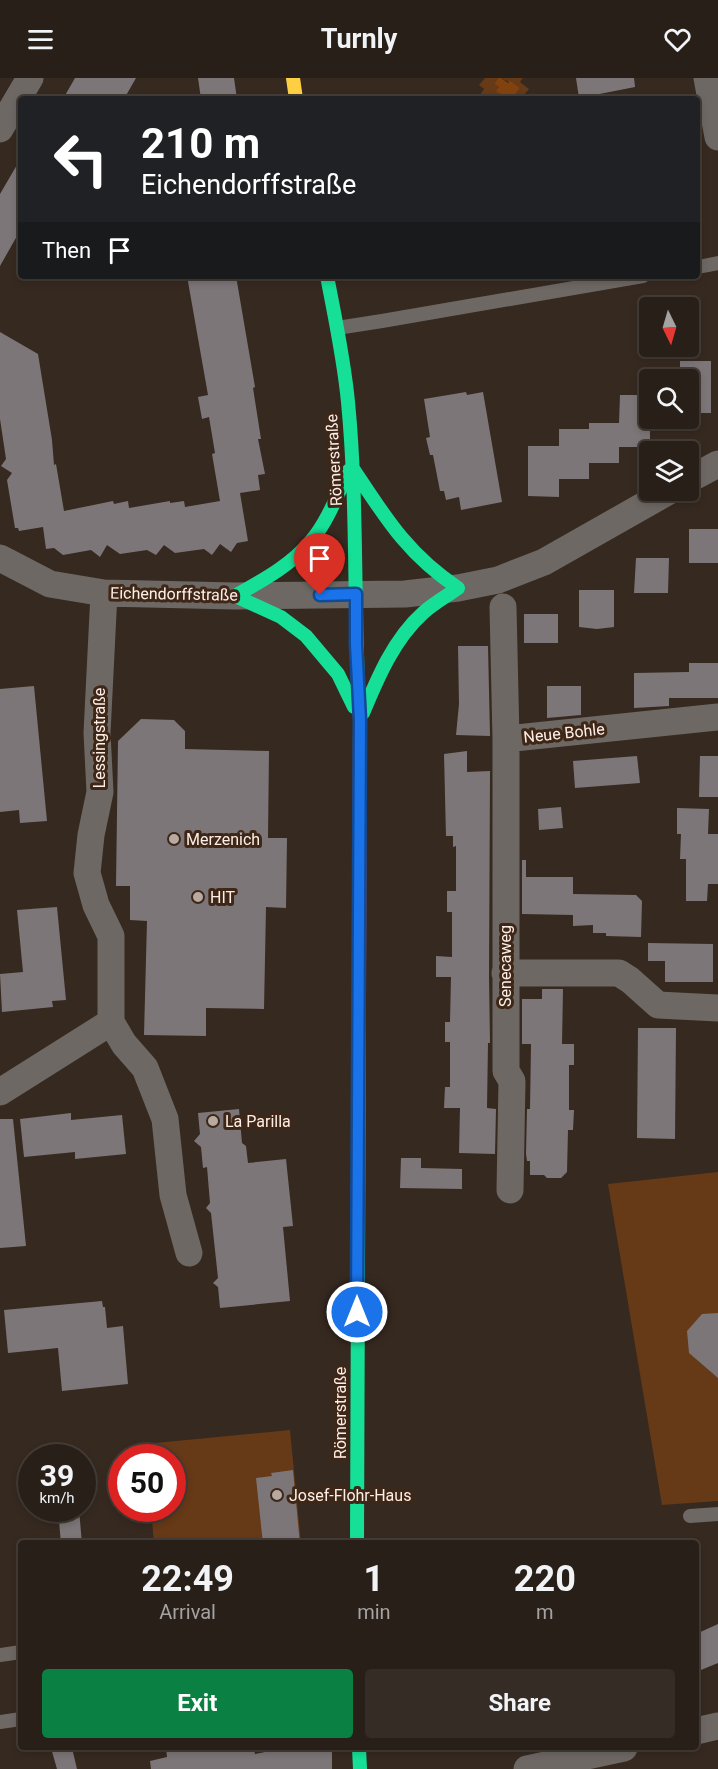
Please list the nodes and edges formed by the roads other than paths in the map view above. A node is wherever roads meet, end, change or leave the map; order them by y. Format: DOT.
graph roads {
  1 [pos="30,78"];
  2 [pos="293,78"];
  3 [pos="706,78"];
  4 [pos="19,96"];
  5 [pos="296,96"];
  6 [pos="18,98"];
  7 [pos="0,129"];
  8 [pos="718,137"];
  9 [pos="718,263"];
  10 [pos="700,267"];
  11 [pos="328,279"];
  12 [pos="627,279"];
  13 [pos="337,328"];
  14 [pos="718,464"];
  15 [pos="351,465"];
  16 [pos="699,474"];
  17 [pos="651,501"];
  18 [pos="0,558"];
  19 [pos="458,588"];
  20 [pos="104,593"];
  21 [pos="356,594"];
  22 [pos="235,596"];
  23 [pos="503,607"];
  24 [pos="718,717"];
  25 [pos="360,720"];
  26 [pos="506,739"];
  27 [pos="505,973"];
  28 [pos="718,1008"];
  29 [pos="111,1022"];
  30 [pos="0,1092"];
  31 [pos="510,1190"];
  32 [pos="189,1252"];
  33 [pos="718,1514"];
  34 [pos="690,1516"];
  35 [pos="357,1540"];
  36 [pos="18,1652"];
  37 [pos="0,1654"];
  38 [pos="18,1719"];
  39 [pos="0,1722"];
  40 [pos="718,1726"];
  41 [pos="699,1730"];
  42 [pos="359,1750"];
  43 [pos="615,1750"];
  44 [pos="360,1769"];
  45 [pos="527,1769"];
  1 -- 4 [label="street"];
  2 -- 5 [label="main road"];
  3 -- 8 [label="street"];
  6 -- 7 [label="street"];
  9 -- 10 [label="lane"];
  11 -- 13 [label="main road, Römerstraße"];
  12 -- 13 [label="lane"];
  13 -- 15 [label="main road, Römerstraße"];
  14 -- 16 [label="street"];
  15 -- 19 [label="main road"];
  15 -- 21 [label="main road, Römerstraße"];
  15 -- 22 [label="main road"];
  17 -- 19 [label="street"];
  18 -- 20 [label="street, Eichendorffstraße"];
  19 -- 21 [label="street"];
  19 -- 25 [label="main road"];
  20 -- 22 [label="street, Eichendorffstraße"];
  20 -- 29 [label="street, Lessingstraße"];
  21 -- 22 [label="street, Eichendorffstraße"];
  21 -- 25 [label="main road, Römerstraße"];
  22 -- 25 [label="main road"];
  23 -- 26 [label="street, Neue Bohle"];
  24 -- 26 [label="street, Neue Bohle"];
  25 -- 35 [label="main road, Römerstraße"];
  26 -- 27 [label="street, Senecaweg"];
  27 -- 28 [label="street"];
  27 -- 31 [label="street, Senecaweg"];
  29 -- 30 [label="street"];
  29 -- 32 [label="street"];
  33 -- 34 [label="lane"];
  36 -- 37 [label="lane"];
  38 -- 39 [label="lane"];
  40 -- 41 [label="street"];
  42 -- 44 [label="main road"];
  43 -- 45 [label="street"];
}
